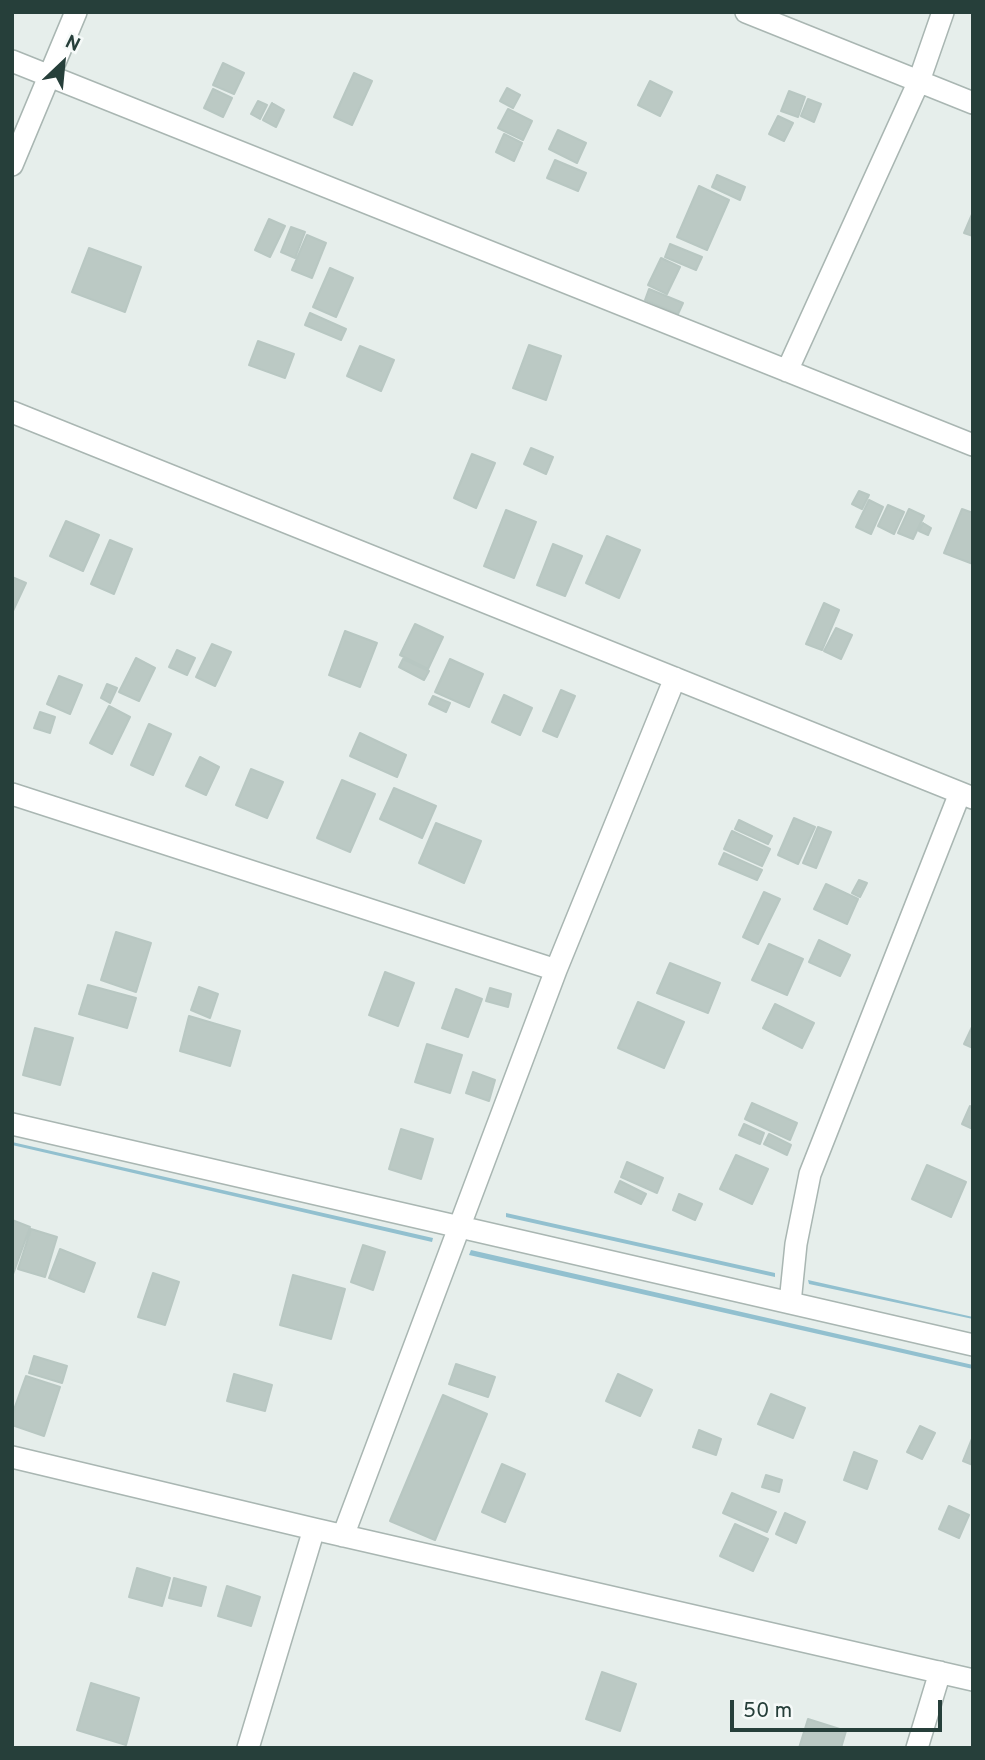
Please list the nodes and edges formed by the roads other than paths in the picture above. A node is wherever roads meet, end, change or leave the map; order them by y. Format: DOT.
graph roads {
  1 [pos="76,12"];
  2 [pos="747,12"];
  3 [pos="943,12"];
  4 [pos="12,61"];
  5 [pos="50,75"];
  6 [pos="919,81"];
  7 [pos="973,103"];
  8 [pos="12,165"];
  9 [pos="787,371"];
  10 [pos="12,412"];
  11 [pos="973,445"];
  12 [pos="675,678"];
  13 [pos="12,794"];
  14 [pos="967,795"];
  15 [pos="556,970"];
  16 [pos="12,1124"];
  17 [pos="460,1227"];
  18 [pos="790,1303"];
  19 [pos="973,1345"];
  20 [pos="12,1457"];
  21 [pos="314,1530"];
  22 [pos="344,1536"];
  23 [pos="940,1672"];
  24 [pos="973,1679"];
  25 [pos="248,1748"];
  26 [pos="916,1748"];
  1 -- 5 [label="street"];
  2 -- 6 [label="street"];
  3 -- 6 [label="street"];
  4 -- 5 [label="street"];
  5 -- 8 [label="street"];
  5 -- 9 [label="street"];
  6 -- 7 [label="street"];
  6 -- 9 [label="street"];
  9 -- 11 [label="street"];
  10 -- 12 [label="street"];
  12 -- 14 [label="street"];
  12 -- 15 [label="street"];
  13 -- 15 [label="street"];
  14 -- 18 [label="street"];
  15 -- 17 [label="street"];
  16 -- 17 [label="street"];
  17 -- 18 [label="street"];
  17 -- 22 [label="street"];
  18 -- 19 [label="street"];
  20 -- 21 [label="street"];
  21 -- 22 [label="street"];
  21 -- 25 [label="street"];
  22 -- 23 [label="street"];
  23 -- 24 [label="street"];
  23 -- 26 [label="street"];
}
